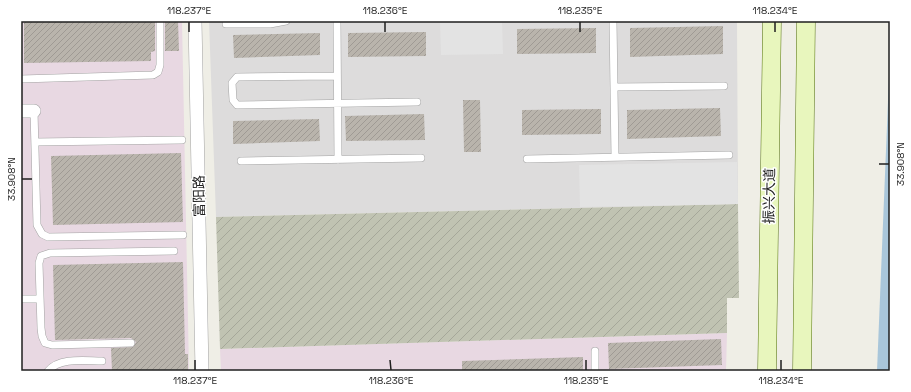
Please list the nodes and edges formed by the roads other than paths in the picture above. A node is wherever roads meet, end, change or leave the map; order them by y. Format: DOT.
graph roads {
  1 [pos="160,21"];
  2 [pos="195,21"];
  3 [pos="286,21"];
  4 [pos="337,21"];
  5 [pos="613,21"];
  6 [pos="772,21"];
  7 [pos="806,21"];
  8 [pos="226,24"];
  9 [pos="337,76"];
  10 [pos="21,79"];
  11 [pos="724,86"];
  12 [pos="614,87"];
  13 [pos="417,102"];
  14 [pos="337,103"];
  15 [pos="34,111"];
  16 [pos="21,112"];
  17 [pos="182,140"];
  18 [pos="35,142"];
  19 [pos="729,155"];
  20 [pos="615,157"];
  21 [pos="422,158"];
  22 [pos="527,159"];
  23 [pos="338,160"];
  24 [pos="241,161"];
  25 [pos="183,235"];
  26 [pos="174,251"];
  27 [pos="21,299"];
  28 [pos="40,299"];
  29 [pos="131,343"];
  30 [pos="595,351"];
  31 [pos="102,361"];
  32 [pos="48,371"];
  33 [pos="202,371"];
  34 [pos="595,371"];
  35 [pos="767,371"];
  36 [pos="802,371"];
  1 -- 10 [label="lane"];
  2 -- 33 [label="street, 富阳路"];
  3 -- 8 [label="lane"];
  4 -- 9 [label="lane"];
  5 -- 12 [label="lane"];
  6 -- 35 [label="main road, 振兴大道"];
  7 -- 36 [label="main road"];
  9 -- 14 [label="lane"];
  9 -- 14 [label="lane"];
  11 -- 12 [label="lane"];
  12 -- 20 [label="lane"];
  13 -- 14 [label="lane"];
  14 -- 23 [label="lane"];
  15 -- 16 [label="street"];
  15 -- 18 [label="lane"];
  17 -- 18 [label="lane"];
  18 -- 25 [label="lane"];
  19 -- 20 [label="lane"];
  20 -- 22 [label="lane"];
  21 -- 23 [label="lane"];
  23 -- 24 [label="lane"];
  26 -- 28 [label="lane"];
  27 -- 28 [label="lane"];
  28 -- 29 [label="lane"];
  30 -- 34 [label="lane"];
  31 -- 32 [label="lane"];
}
